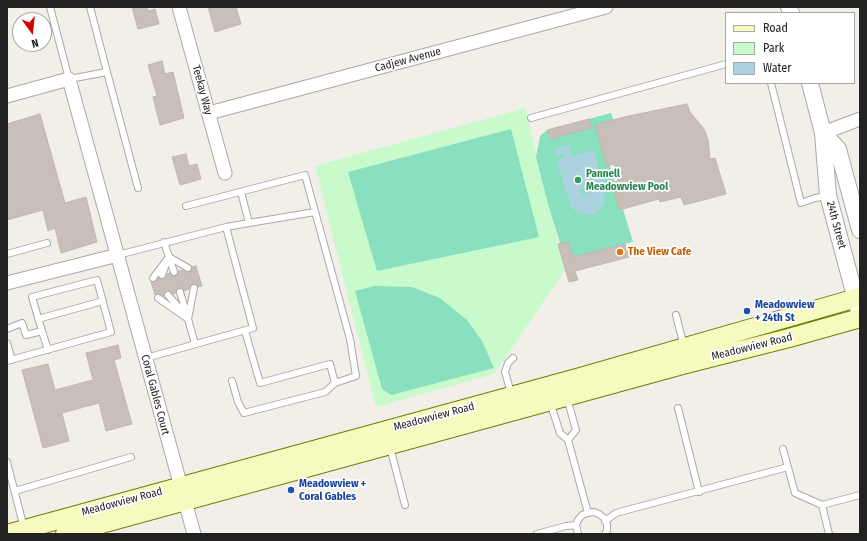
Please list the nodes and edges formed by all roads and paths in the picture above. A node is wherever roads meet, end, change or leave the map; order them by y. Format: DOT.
graph roads {
  1 [pos="50,7"];
  2 [pos="90,7"];
  3 [pos="179,7"];
  4 [pos="606,7"];
  5 [pos="725,64"];
  6 [pos="107,72"];
  7 [pos="69,79"];
  8 [pos="771,84"];
  9 [pos="810,84"];
  10 [pos="7,96"];
  11 [pos="209,113"];
  12 [pos="531,118"];
  13 [pos="860,119"];
  14 [pos="823,133"];
  15 [pos="225,173"];
  16 [pos="138,188"];
  17 [pos="241,192"];
  18 [pos="828,196"];
  19 [pos="186,206"];
  20 [pos="316,212"];
  21 [pos="249,224"];
  22 [pos="226,227"];
  23 [pos="860,230"];
  24 [pos="164,242"];
  25 [pos="47,243"];
  26 [pos="7,254"];
  27 [pos="118,255"];
  28 [pos="169,257"];
  29 [pos="188,268"];
  30 [pos="174,272"];
  31 [pos="162,275"];
  32 [pos="153,278"];
  33 [pos="7,282"];
  34 [pos="194,288"];
  35 [pos="180,292"];
  36 [pos="168,295"];
  37 [pos="857,297"];
  38 [pos="158,298"];
  39 [pos="103,301"];
  40 [pos="676,316"];
  41 [pos="860,316"];
  42 [pos="38,319"];
  43 [pos="188,319"];
  44 [pos="7,329"];
  45 [pos="42,331"];
  46 [pos="245,331"];
  47 [pos="7,343"];
  48 [pos="195,344"];
  49 [pos="684,348"];
  50 [pos="48,350"];
  51 [pos="146,358"];
  52 [pos="513,358"];
  53 [pos="9,360"];
  54 [pos="232,381"];
  55 [pos="335,383"];
  56 [pos="512,396"];
  57 [pos="567,397"];
  58 [pos="550,401"];
  59 [pos="678,408"];
  60 [pos="568,440"];
  61 [pos="389,445"];
  62 [pos="783,449"];
  63 [pos="131,457"];
  64 [pos="7,462"];
  65 [pos="788,467"];
  66 [pos="15,491"];
  67 [pos="699,492"];
  68 [pos="182,494"];
  69 [pos="860,495"];
  70 [pos="405,505"];
  71 [pos="822,505"];
  72 [pos="588,513"];
  73 [pos="605,521"];
  74 [pos="576,526"];
  75 [pos="25,529"];
  76 [pos="8,534"];
  77 [pos="65,534"];
  78 [pos="194,534"];
  79 [pos="537,534"];
  80 [pos="578,534"];
  81 [pos="605,534"];
  82 [pos="829,534"];
  1 -- 7 [label="lane"];
  2 -- 6 [label="lane"];
  3 -- 11 [label="street, Teekay Way"];
  4 -- 11 [label="street, Cadjew Avenue"];
  5 -- 12 [label="lane"];
  6 -- 7 [label="lane"];
  6 -- 16 [label="lane"];
  7 -- 10 [label="street"];
  7 -- 27 [label="street, Coral Gables Court"];
  8 -- 18 [label="lane"];
  9 -- 14 [label="street, 24th Street"];
  11 -- 15 [label="street, Teekay Way"];
  13 -- 14 [label="street"];
  14 -- 18 [label="street, 24th Street"];
  14 -- 23 [label="street, 24th Street"];
  17 -- 19 [label="lane"];
  17 -- 20 [label="lane"];
  17 -- 21 [label="lane"];
  18 -- 37 [label="street, 24th Street"];
  20 -- 21 [label="lane"];
  20 -- 55 [label="lane"];
  21 -- 22 [label="lane"];
  22 -- 24 [label="lane"];
  22 -- 46 [label="lane"];
  24 -- 27 [label="lane"];
  24 -- 28 [label="lane"];
  25 -- 26 [label="lane"];
  27 -- 33 [label="street"];
  27 -- 51 [label="street, Coral Gables Court"];
  28 -- 29 [label="lane"];
  28 -- 30 [label="lane"];
  28 -- 31 [label="lane"];
  28 -- 32 [label="lane"];
  34 -- 43 [label="lane"];
  35 -- 43 [label="lane"];
  36 -- 43 [label="lane"];
  37 -- 41 [label="street, 24th Street"];
  37 -- 49 [label="main road, Meadowview Road"];
  38 -- 43 [label="lane"];
  39 -- 42 [label="lane"];
  39 -- 42 [label="lane"];
  39 -- 50 [label="lane"];
  40 -- 49 [label="lane"];
  41 -- 57 [label="main road, Meadowview Road"];
  42 -- 45 [label="lane"];
  43 -- 48 [label="lane"];
  44 -- 45 [label="lane"];
  45 -- 50 [label="lane"];
  46 -- 48 [label="lane"];
  46 -- 55 [label="lane"];
  47 -- 53 [label="lane"];
  48 -- 51 [label="lane"];
  49 -- 56 [label="main road, Meadowview Road"];
  50 -- 53 [label="lane"];
  51 -- 68 [label="street, Coral Gables Court"];
  52 -- 56 [label="lane"];
  54 -- 55 [label="lane"];
  56 -- 68 [label="main road, Meadowview Road"];
  57 -- 58 [label="main road, Meadowview Road"];
  57 -- 60 [label="lane"];
  58 -- 60 [label="lane"];
  58 -- 61 [label="main road, Meadowview Road"];
  59 -- 67 [label="lane"];
  60 -- 72 [label="lane"];
  61 -- 68 [label="main road, Meadowview Road"];
  61 -- 70 [label="lane"];
  62 -- 65 [label="lane"];
  63 -- 66 [label="lane"];
  64 -- 66 [label="lane"];
  65 -- 67 [label="lane"];
  65 -- 71 [label="lane"];
  66 -- 75 [label="lane"];
  67 -- 73 [label="lane"];
  68 -- 75 [label="main road, Meadowview Road"];
  68 -- 77 [label="main road, Meadowview Road"];
  68 -- 78 [label="street, Coral Gables Court"];
  69 -- 71 [label="lane"];
  71 -- 82 [label="lane"];
  72 -- 73 [label="lane"];
  72 -- 74 [label="lane"];
  73 -- 81 [label="lane"];
  74 -- 79 [label="lane"];
  74 -- 80 [label="lane"];
  75 -- 76 [label="main road, Meadowview Road"];
}
